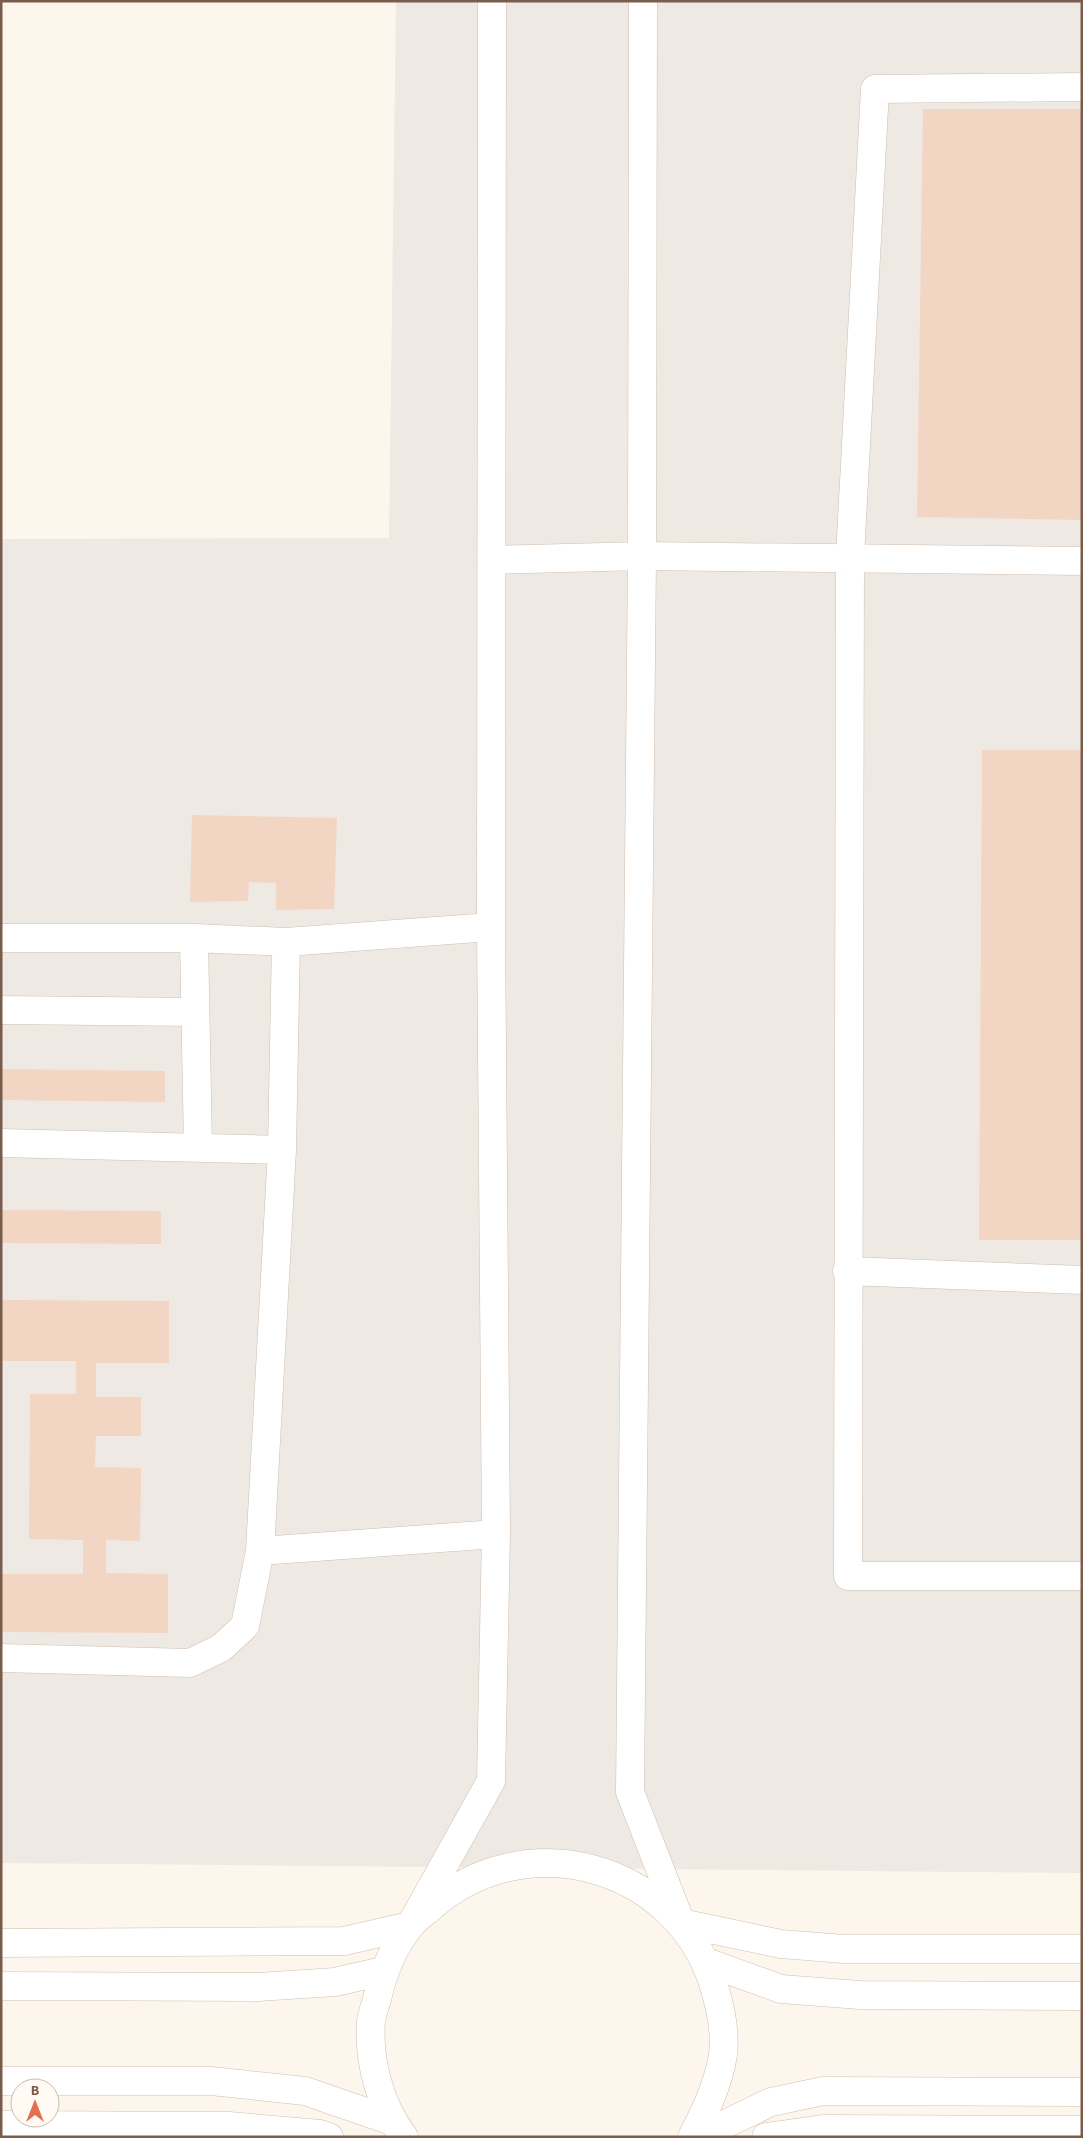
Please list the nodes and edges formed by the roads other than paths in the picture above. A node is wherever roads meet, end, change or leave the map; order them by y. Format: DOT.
graph roads {
  1 [pos="492,1"];
  2 [pos="643,1"];
  3 [pos="1082,87"];
  4 [pos="642,556"];
  5 [pos="850,557"];
  6 [pos="492,560"];
  7 [pos="1082,561"];
  8 [pos="491,927"];
  9 [pos="1,938"];
  10 [pos="194,938"];
  11 [pos="286,942"];
  12 [pos="1,1010"];
  13 [pos="194,1012"];
  14 [pos="1,1143"];
  15 [pos="198,1148"];
  16 [pos="282,1150"];
  17 [pos="847,1271"];
  18 [pos="1082,1280"];
  19 [pos="496,1534"];
  20 [pos="260,1551"];
  21 [pos="1082,1576"];
  22 [pos="1,1658"];
  23 [pos="681,1923"];
  24 [pos="410,1926"];
  25 [pos="1,1943"];
  26 [pos="1082,1949"];
  27 [pos="706,1962"];
  28 [pos="384,1971"];
  29 [pos="1,1986"];
  30 [pos="1082,1996"];
  31 [pos="1,2081"];
  32 [pos="1082,2092"];
  33 [pos="1,2125"];
  34 [pos="398,2129"];
  35 [pos="1082,2130"];
  36 [pos="329,2137"];
  37 [pos="692,2137"];
  38 [pos="698,2137"];
  39 [pos="766,2137"];
  1 -- 6 [label="street"];
  2 -- 4 [label="street"];
  3 -- 5 [label="street"];
  4 -- 5 [label="street"];
  4 -- 6 [label="street"];
  4 -- 23 [label="street"];
  5 -- 7 [label="street"];
  5 -- 17 [label="street"];
  6 -- 8 [label="street"];
  8 -- 11 [label="street"];
  8 -- 19 [label="street"];
  9 -- 10 [label="street"];
  10 -- 11 [label="street"];
  10 -- 13 [label="street"];
  11 -- 16 [label="street"];
  12 -- 13 [label="street"];
  13 -- 15 [label="street"];
  14 -- 15 [label="street"];
  15 -- 16 [label="street"];
  16 -- 20 [label="street"];
  17 -- 18 [label="street"];
  17 -- 21 [label="street"];
  19 -- 20 [label="street"];
  19 -- 24 [label="street"];
  20 -- 22 [label="street"];
  23 -- 24 [label="street"];
  23 -- 26 [label="street"];
  23 -- 27 [label="street"];
  24 -- 25 [label="street"];
  24 -- 28 [label="street"];
  27 -- 30 [label="street"];
  27 -- 37 [label="street"];
  28 -- 29 [label="street"];
  28 -- 34 [label="street"];
  31 -- 34 [label="street"];
  32 -- 38 [label="street"];
  33 -- 36 [label="street"];
  35 -- 39 [label="street"];
}
